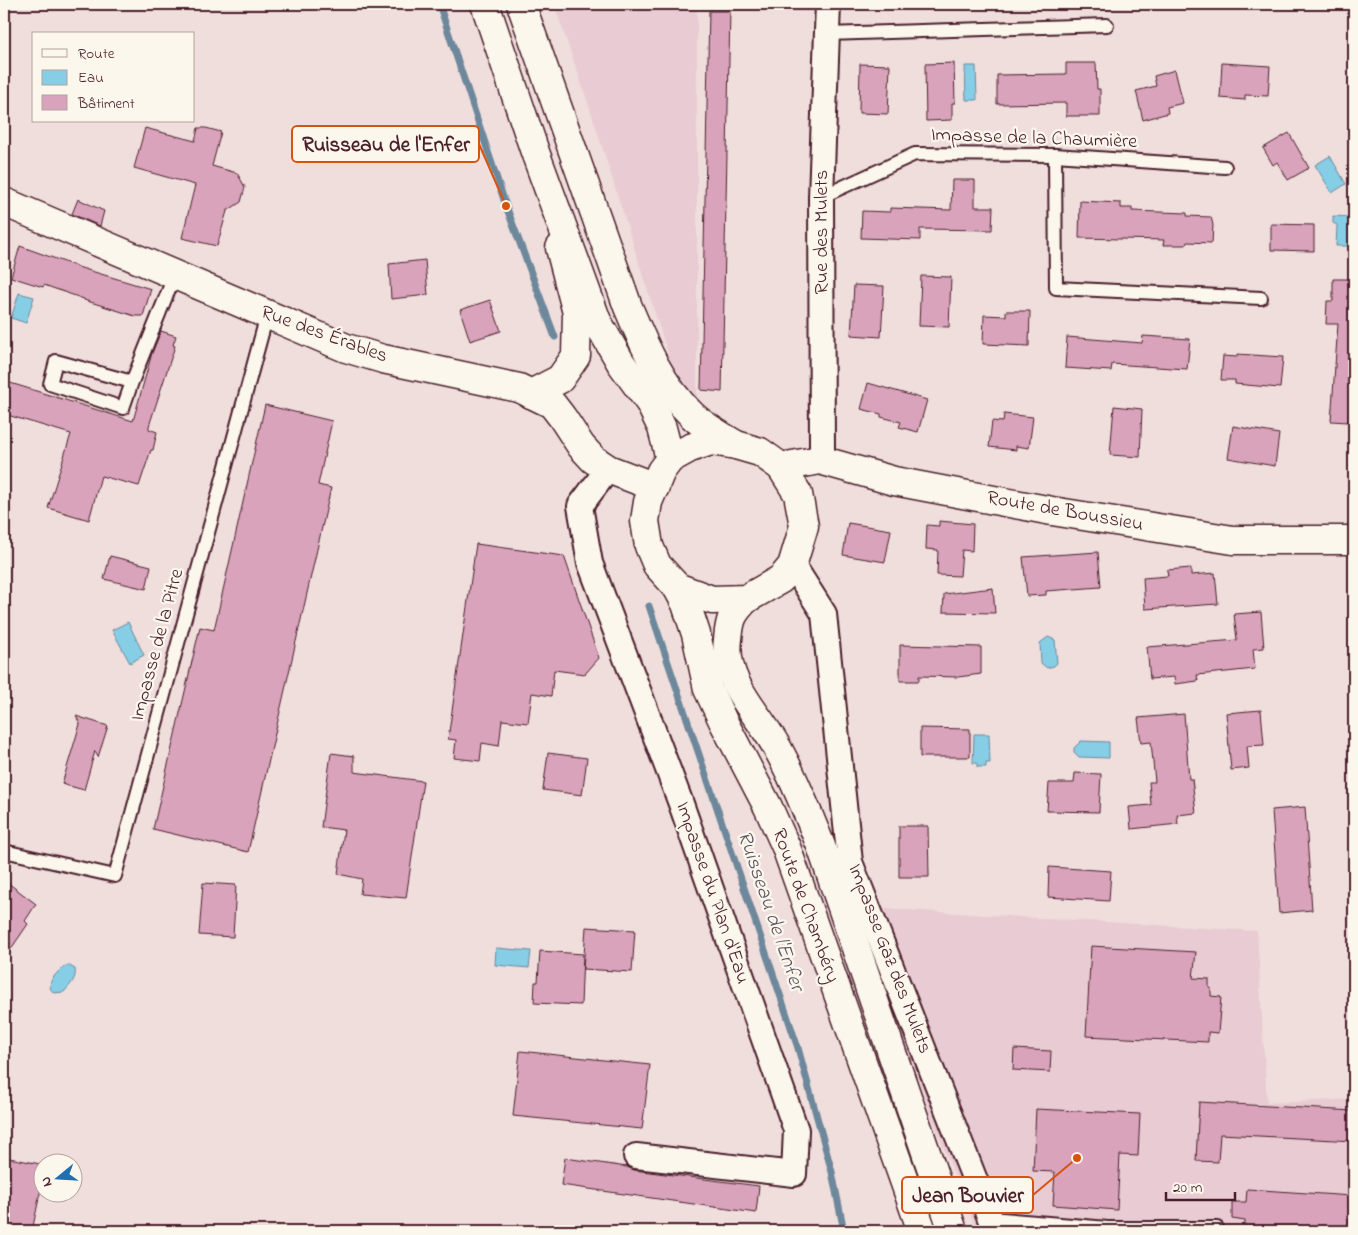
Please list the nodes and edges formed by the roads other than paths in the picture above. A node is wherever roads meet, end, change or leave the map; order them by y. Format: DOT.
graph roads {
  1 [pos="485,4"];
  2 [pos="520,4"];
  3 [pos="828,4"];
  4 [pos="1107,25"];
  5 [pos="827,34"];
  6 [pos="535,152"];
  7 [pos="1055,155"];
  8 [pos="1225,167"];
  9 [pos="821,197"];
  10 [pos="4,202"];
  11 [pos="175,274"];
  12 [pos="1261,298"];
  13 [pos="267,315"];
  14 [pos="132,382"];
  15 [pos="532,394"];
  16 [pos="736,445"];
  17 [pos="670,459"];
  18 [pos="820,460"];
  19 [pos="780,467"];
  20 [pos="608,469"];
  21 [pos="654,487"];
  22 [pos="1354,540"];
  23 [pos="792,566"];
  24 [pos="677,587"];
  25 [pos="746,599"];
  26 [pos="4,851"];
  27 [pos="636,1156"];
  28 [pos="993,1225"];
  29 [pos="1216,1228"];
  30 [pos="922,1231"];
  31 [pos="953,1231"];
  1 -- 6 [label="main road"];
  2 -- 16 [label="main road"];
  3 -- 5 [label="street, Rue des Mulets"];
  4 -- 5 [label="lane"];
  5 -- 9 [label="street, Rue des Mulets"];
  6 -- 15 [label="main road"];
  6 -- 17 [label="main road"];
  7 -- 8 [label="lane, Impasse de la Chaumière"];
  7 -- 9 [label="lane, Impasse de la Chaumière"];
  7 -- 12 [label="lane"];
  9 -- 18 [label="street, Rue des Mulets"];
  10 -- 11 [label="main road, Rue des Érables"];
  11 -- 13 [label="main road, Rue des Érables"];
  11 -- 14 [label="lane"];
  13 -- 15 [label="main road, Rue des Érables"];
  13 -- 26 [label="lane, Impasse de la Pitre"];
  14 -- 14 [label="lane"];
  15 -- 20 [label="main road, Rue des Érables"];
  16 -- 17 [label="main road"];
  16 -- 19 [label="main road"];
  17 -- 21 [label="main road"];
  18 -- 19 [label="main road, Route de Boussieu"];
  18 -- 22 [label="main road, Route de Boussieu"];
  19 -- 23 [label="main road"];
  20 -- 21 [label="main road, Rue des Érables"];
  20 -- 27 [label="street, Impasse du Plan d'Eau"];
  21 -- 24 [label="main road"];
  23 -- 25 [label="main road"];
  23 -- 28 [label="street, Impasse Gaz des Mulets"];
  24 -- 25 [label="main road"];
  24 -- 30 [label="main road, Route de Chambéry"];
  25 -- 31 [label="main road, Route de Chambéry"];
  28 -- 29 [label="lane"];
}
